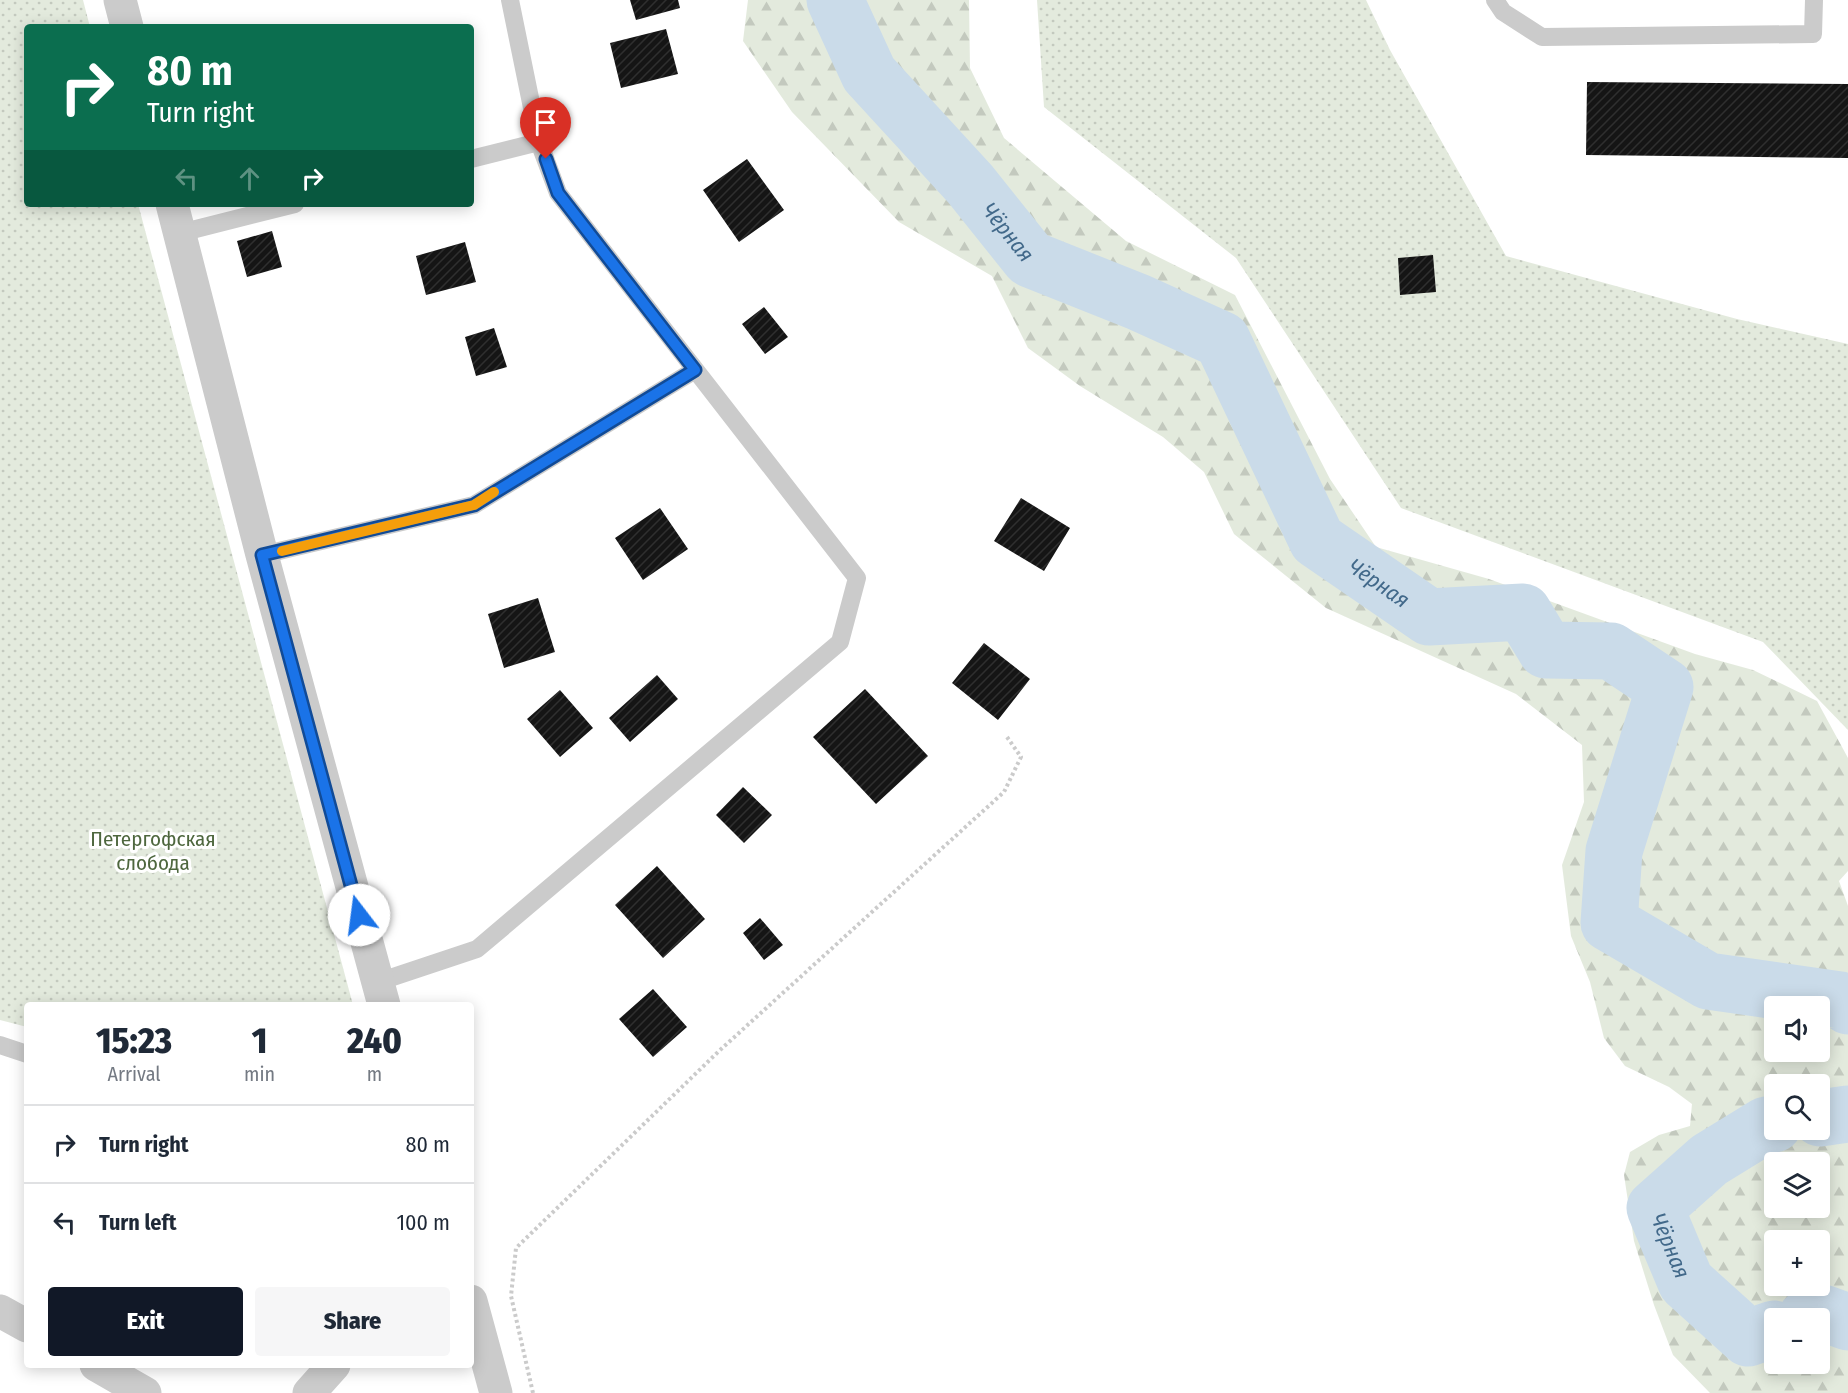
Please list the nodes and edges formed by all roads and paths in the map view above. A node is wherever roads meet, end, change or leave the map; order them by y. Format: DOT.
graph roads {
  1 [pos="120,0"];
  2 [pos="510,0"];
  3 [pos="1495,0"];
  4 [pos="1814,0"];
  5 [pos="126,24"];
  6 [pos="539,142"];
  7 [pos="474,158"];
  8 [pos="271,207"];
  9 [pos="176,219"];
  10 [pos="695,370"];
  11 [pos="262,555"];
  12 [pos="1007,736"];
  13 [pos="381,994"];
  14 [pos="0,1045"];
  15 [pos="24,1053"];
  16 [pos="0,1311"];
  17 [pos="474,1312"];
  18 [pos="24,1324"];
  19 [pos="101,1368"];
  20 [pos="331,1368"];
  21 [pos="145,1393"];
  22 [pos="309,1393"];
  23 [pos="496,1393"];
  24 [pos="533,1393"];
  1 -- 5 [label="street"];
  2 -- 6 [label="lane"];
  3 -- 4 [label="lane"];
  6 -- 7 [label="lane"];
  6 -- 10 [label="lane"];
  8 -- 9 [label="lane"];
  9 -- 11 [label="street"];
  10 -- 11 [label="lane"];
  10 -- 13 [label="lane"];
  11 -- 13 [label="street"];
  12 -- 24 [label="path"];
  14 -- 15 [label="lane"];
  16 -- 18 [label="street"];
  17 -- 23 [label="street"];
  19 -- 21 [label="street"];
  20 -- 22 [label="street"];
}
